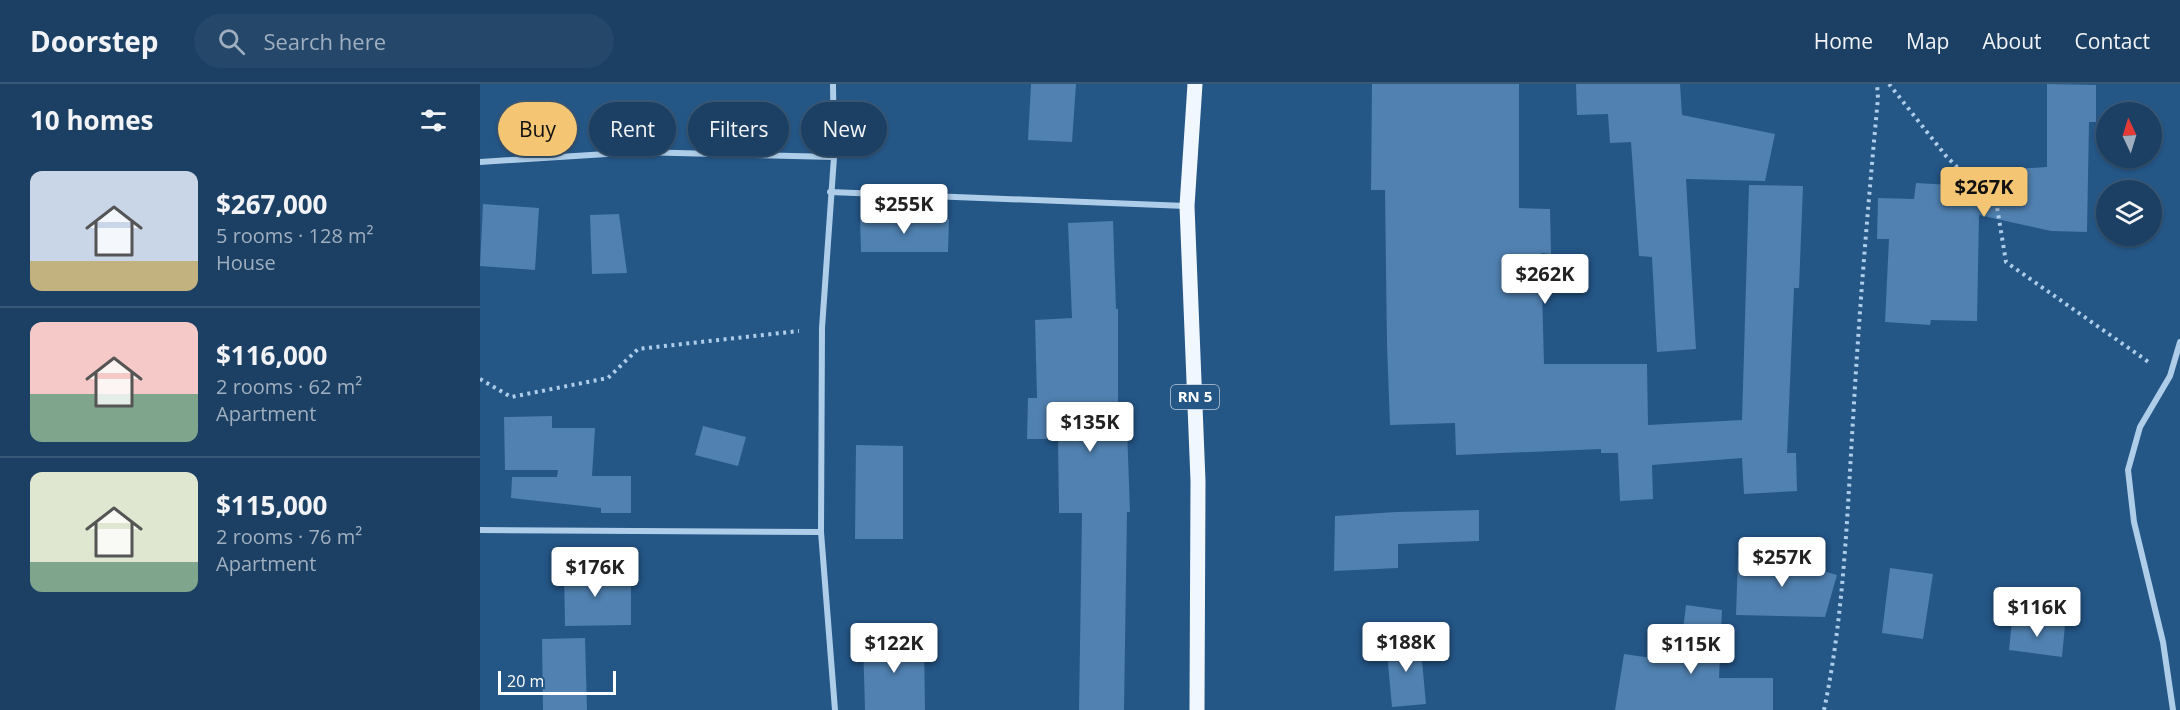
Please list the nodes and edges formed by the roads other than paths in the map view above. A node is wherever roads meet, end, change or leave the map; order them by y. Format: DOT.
graph roads {
  1 [pos="833,84"];
  2 [pos="1195,84"];
  3 [pos="834,157"];
  4 [pos="480,162"];
  5 [pos="830,192"];
  6 [pos="1187,206"];
  7 [pos="2180,342"];
  8 [pos="480,530"];
  9 [pos="821,532"];
  10 [pos="835,710"];
  11 [pos="1197,710"];
  12 [pos="2173,710"];
  1 -- 3 [label="street"];
  2 -- 6 [label="main road, RN 5"];
  3 -- 4 [label="street"];
  3 -- 5 [label="street"];
  5 -- 6 [label="street"];
  5 -- 9 [label="street"];
  6 -- 11 [label="main road, RN 5"];
  7 -- 12 [label="street"];
  8 -- 9 [label="street"];
  9 -- 10 [label="street"];
}
